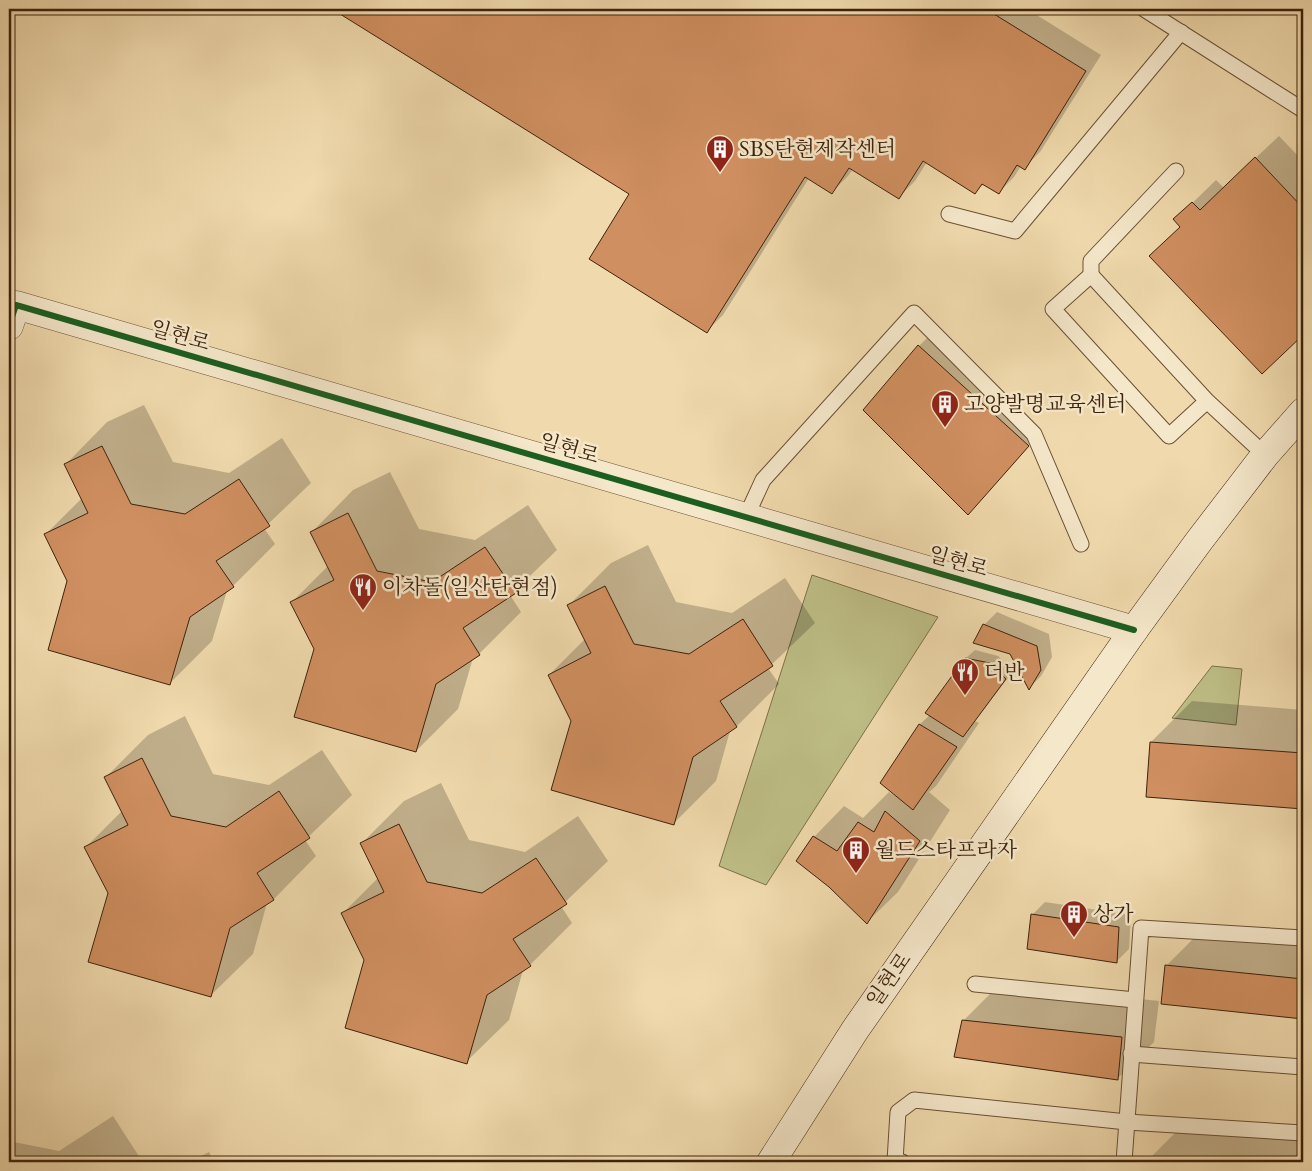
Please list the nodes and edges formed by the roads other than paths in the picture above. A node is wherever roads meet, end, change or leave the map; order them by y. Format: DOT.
graph roads {
  1 [pos="1144,9"];
  2 [pos="1181,32"];
  3 [pos="1303,110"];
  4 [pos="1176,171"];
  5 [pos="949,214"];
  6 [pos="1091,275"];
  7 [pos="9,326"];
  8 [pos="1207,401"];
  9 [pos="1303,412"];
  10 [pos="1264,455"];
  11 [pos="746,517"];
  12 [pos="1081,544"];
  13 [pos="1134,630"];
  14 [pos="1303,938"];
  15 [pos="975,984"];
  16 [pos="1136,1000"];
  17 [pos="1132,1054"];
  18 [pos="1303,1068"];
  19 [pos="1127,1122"];
  20 [pos="1303,1133"];
  21 [pos="772,1162"];
  22 [pos="902,1162"];
  23 [pos="1124,1162"];
  1 -- 2 [label="lane"];
  2 -- 3 [label="lane"];
  2 -- 5 [label="lane"];
  4 -- 6 [label="lane"];
  6 -- 8 [label="lane"];
  6 -- 8 [label="lane"];
  7 -- 11 [label="street, 일현로"];
  8 -- 10 [label="lane"];
  9 -- 10 [label="street, 일현로"];
  10 -- 13 [label="street, 일현로"];
  11 -- 12 [label="lane"];
  11 -- 13 [label="street, 일현로"];
  13 -- 21 [label="street, 일현로"];
  14 -- 16 [label="lane"];
  15 -- 16 [label="lane"];
  16 -- 17 [label="lane"];
  17 -- 18 [label="lane"];
  17 -- 19 [label="lane"];
  19 -- 20 [label="lane"];
  19 -- 22 [label="lane"];
  19 -- 23 [label="lane"];
}
